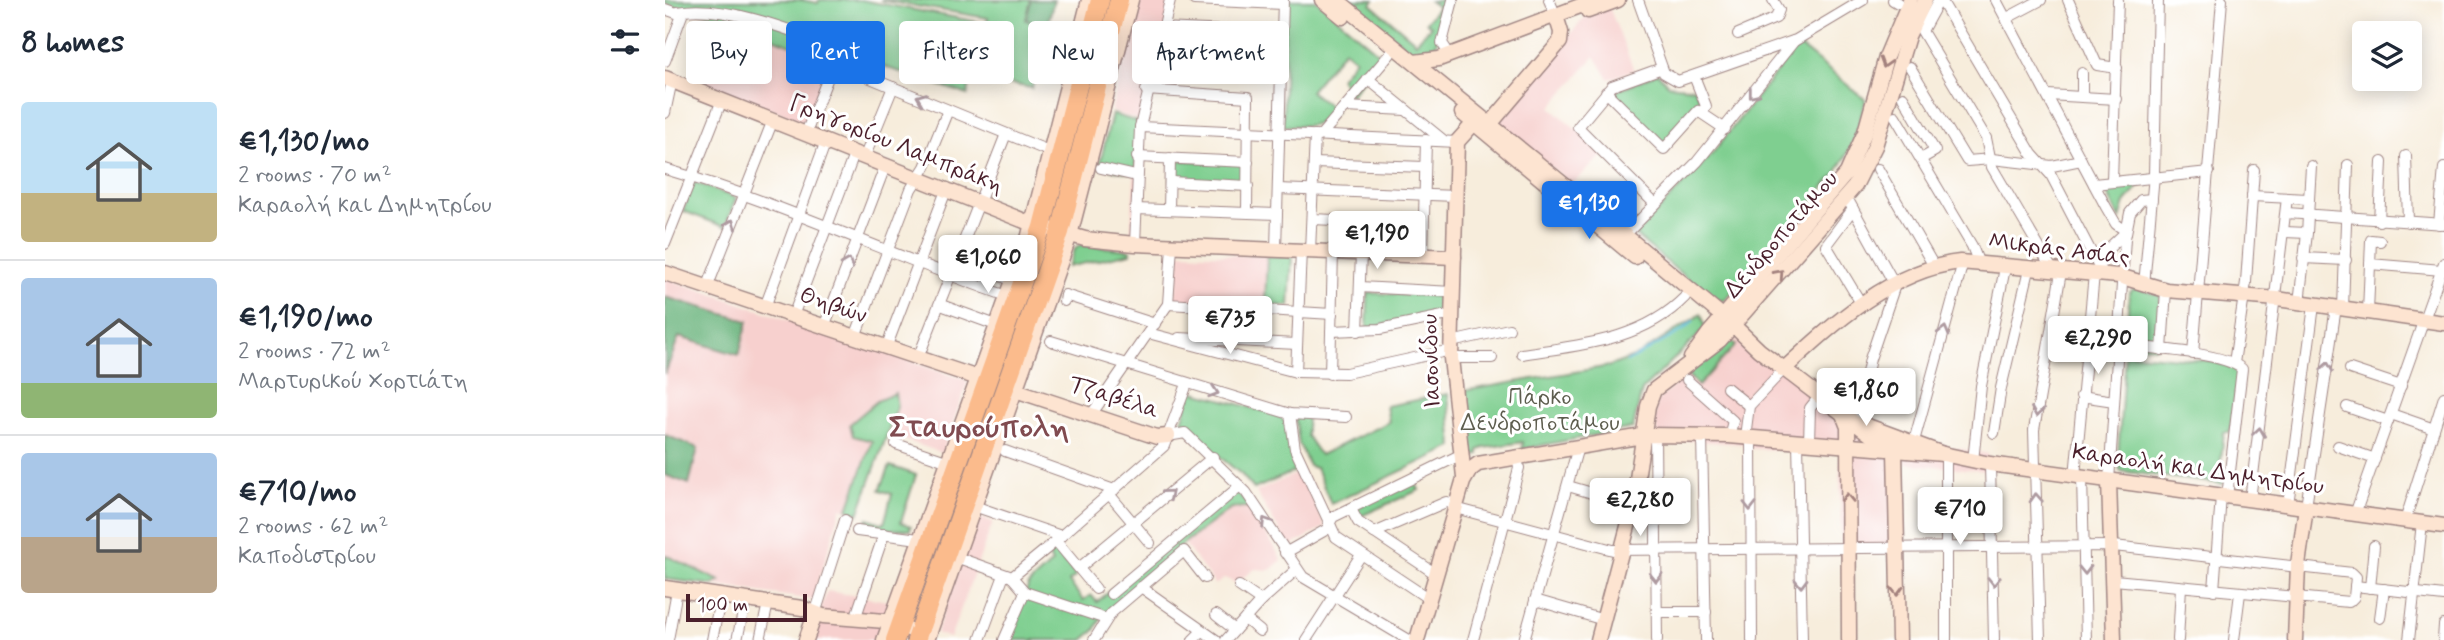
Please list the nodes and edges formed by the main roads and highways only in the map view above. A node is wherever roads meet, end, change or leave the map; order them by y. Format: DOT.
graph roads {
  1 [pos="1100,0"];
  2 [pos="1119,0"];
  3 [pos="895,629"];
  4 [pos="926,638"];
  1 -- 3 [label="highway"];
  2 -- 4 [label="highway"];
}
